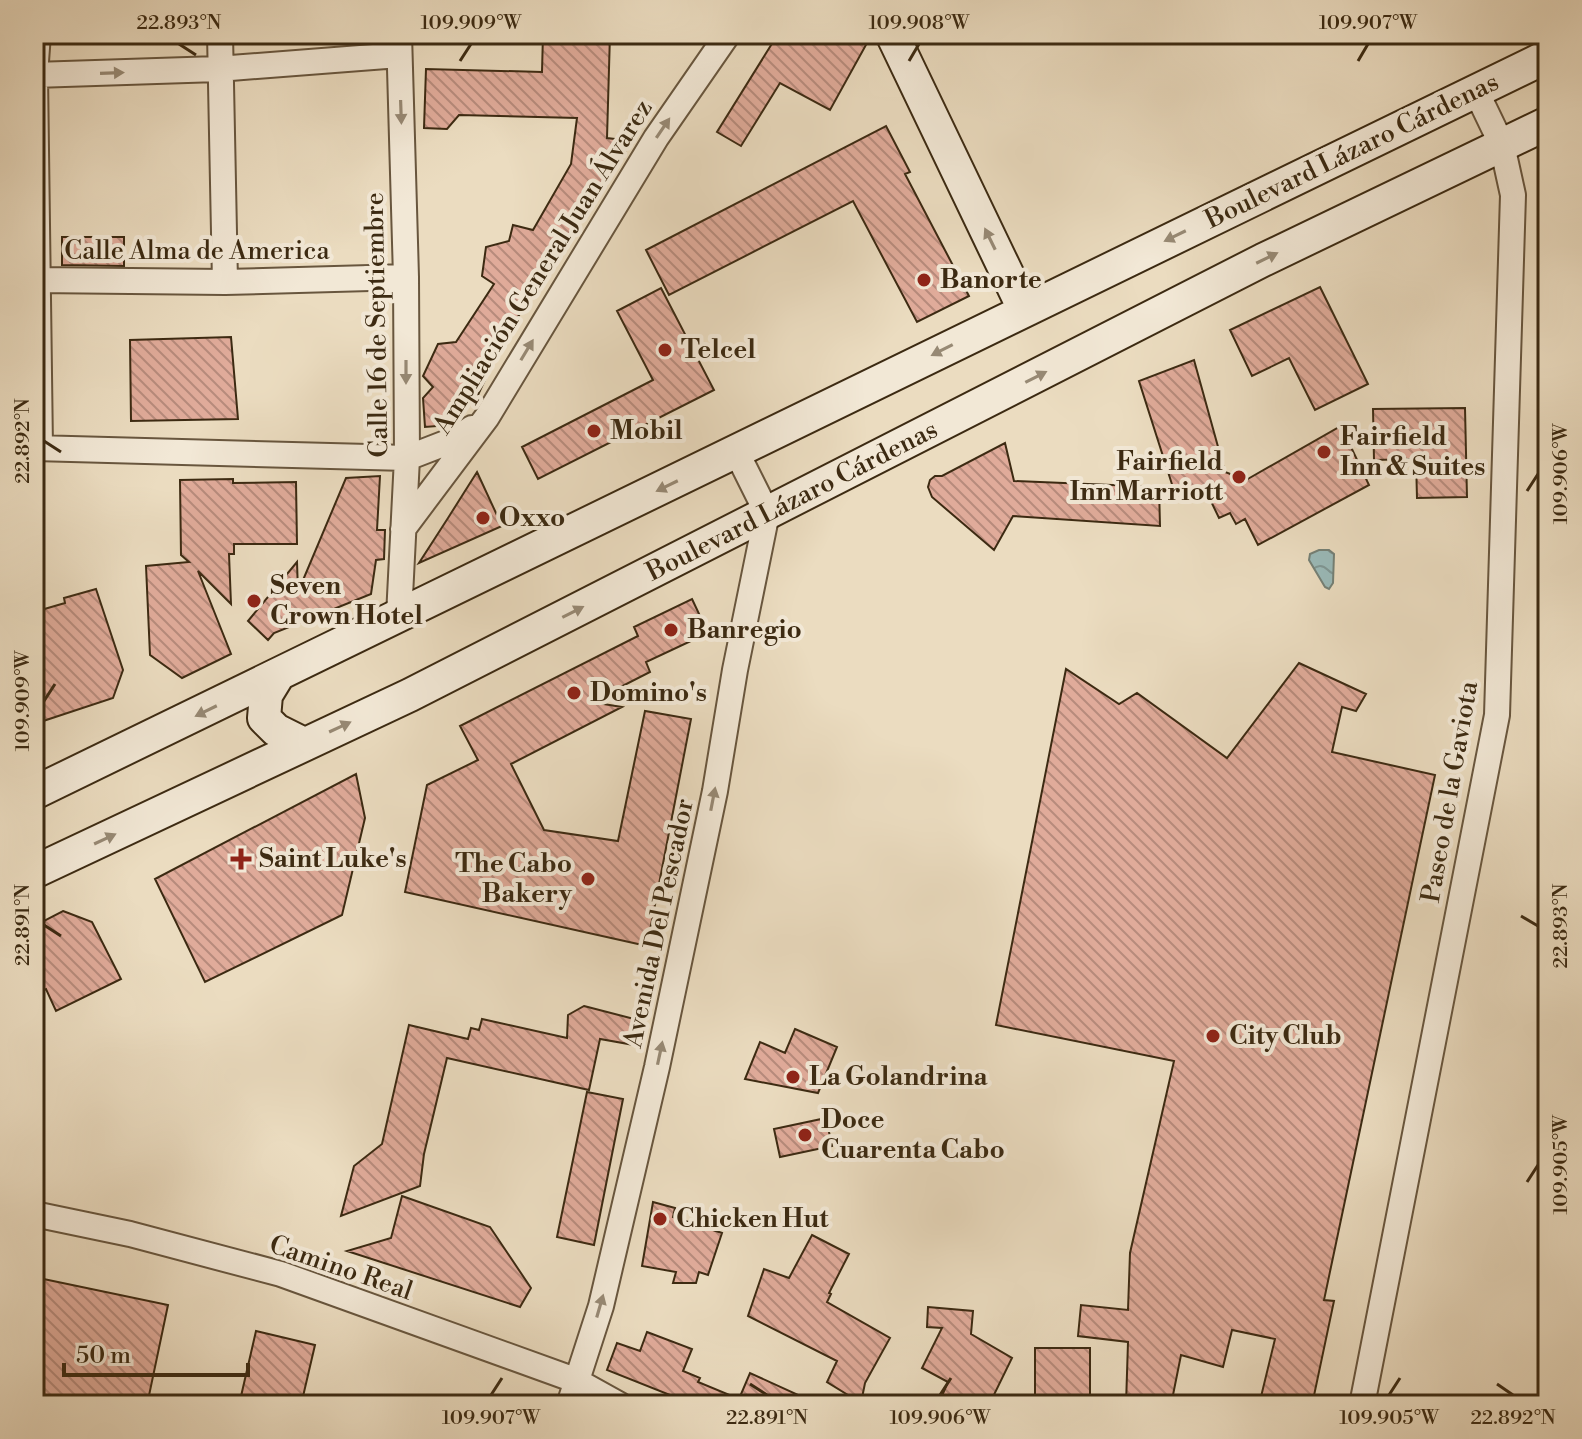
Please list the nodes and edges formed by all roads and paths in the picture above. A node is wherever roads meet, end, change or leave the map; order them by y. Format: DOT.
graph roads {
  1 [pos="38,34"];
  2 [pos="220,34"];
  3 [pos="728,34"];
  4 [pos="892,34"];
  5 [pos="399,45"];
  6 [pos="1548,56"];
  7 [pos="221,69"];
  8 [pos="34,75"];
  9 [pos="1476,91"];
  10 [pos="1548,123"];
  11 [pos="1502,145"];
  12 [pos="406,277"];
  13 [pos="36,280"];
  14 [pos="225,282"];
  15 [pos="1024,309"];
  16 [pos="487,417"];
  17 [pos="37,448"];
  18 [pos="737,453"];
  19 [pos="407,458"];
  20 [pos="767,513"];
  21 [pos="403,529"];
  22 [pos="399,616"];
  23 [pos="277,677"];
  24 [pos="304,744"];
  25 [pos="34,793"];
  26 [pos="34,872"];
  27 [pos="34,1214"];
  28 [pos="575,1380"];
  29 [pos="569,1405"];
  30 [pos="620,1405"];
  31 [pos="1362,1405"];
  1 -- 8 [label="street"];
  2 -- 7 [label="street"];
  16 -- 3 [label="street, Ampliación General Juan Álvarez, one-way"];
  15 -- 4 [label="main road, one-way"];
  5 -- 7 [label="street"];
  5 -- 12 [label="street, Calle 16 de Septiembre, one-way"];
  6 -- 9 [label="main road, Boulevard Lázaro Cárdenas"];
  8 -- 7 [label="street, one-way"];
  7 -- 14 [label="street"];
  8 -- 13 [label="street"];
  9 -- 11 [label="street, Paseo de la Gaviota"];
  9 -- 15 [label="main road, Boulevard Lázaro Cárdenas, one-way"];
  10 -- 11 [label="main road, Boulevard Lázaro Cárdenas"];
  20 -- 11 [label="main road, Boulevard Lázaro Cárdenas, one-way"];
  11 -- 31 [label="street, Paseo de la Gaviota"];
  12 -- 14 [label="street, Calle Alma de America"];
  12 -- 19 [label="street, Calle 16 de Septiembre, one-way"];
  13 -- 14 [label="street, Calle Alma de America"];
  13 -- 17 [label="street"];
  15 -- 18 [label="main road, Boulevard Lázaro Cárdenas, one-way"];
  16 -- 19 [label="street"];
  16 -- 21 [label="street, Ampliación General Juan Álvarez"];
  17 -- 19 [label="street"];
  18 -- 20 [label="street"];
  18 -- 22 [label="main road, Boulevard Lázaro Cárdenas, one-way"];
  19 -- 21 [label="street, Calle 16 de Septiembre"];
  24 -- 20 [label="main road, Boulevard Lázaro Cárdenas, one-way"];
  28 -- 20 [label="street, Avenida Del Pescador, one-way"];
  21 -- 22 [label="street, Calle 16 de Septiembre"];
  22 -- 23 [label="main road, Boulevard Lázaro Cárdenas"];
  23 -- 24 [label="main road"];
  23 -- 25 [label="main road, Boulevard Lázaro Cárdenas, one-way"];
  26 -- 24 [label="main road, Boulevard Lázaro Cárdenas, one-way"];
  27 -- 28 [label="street, Camino Real"];
  28 -- 29 [label="street, Avenida Del Pescador"];
  28 -- 30 [label="street, Camino Real"];
}
